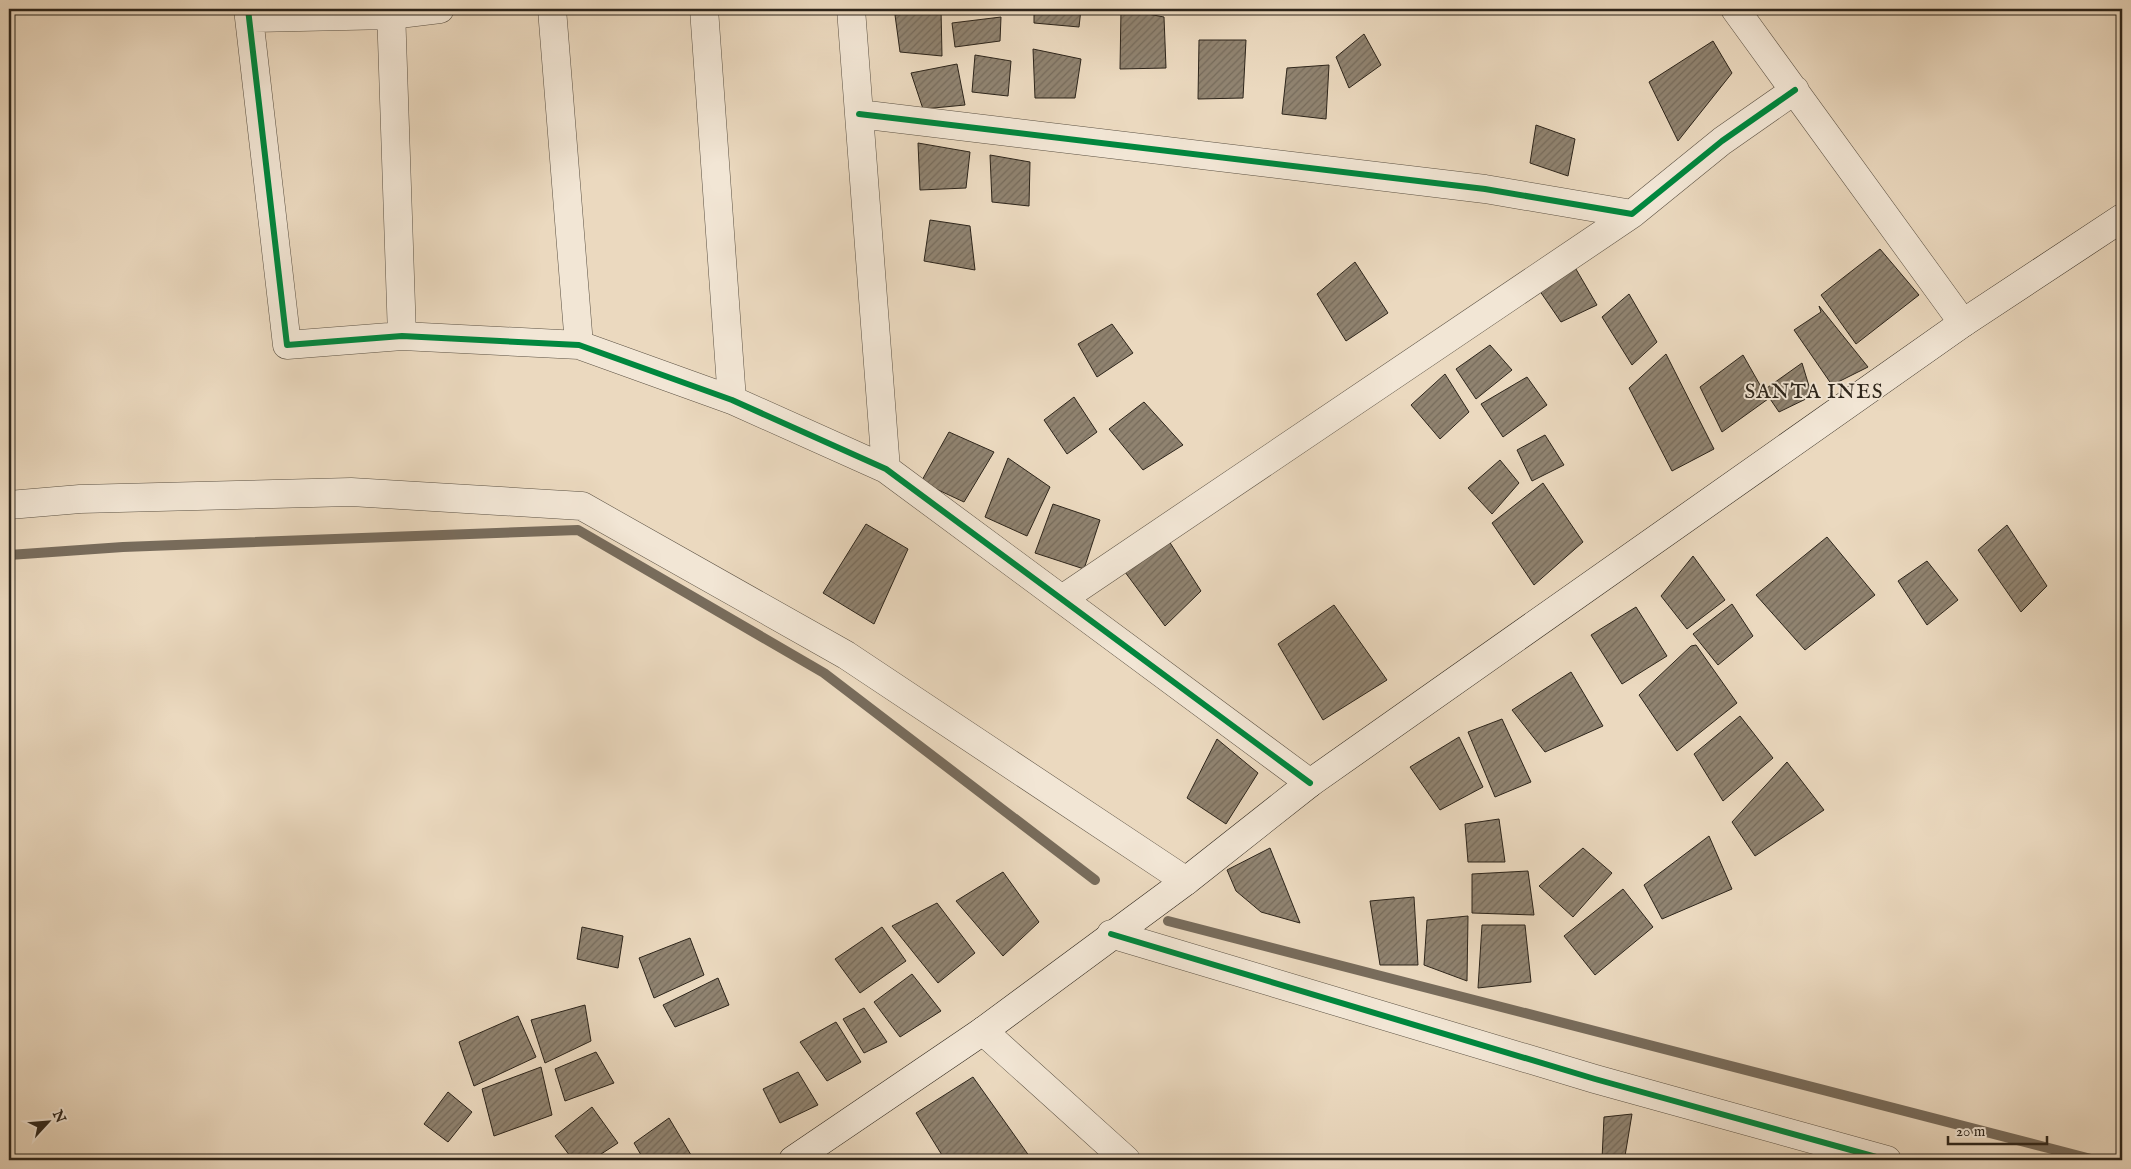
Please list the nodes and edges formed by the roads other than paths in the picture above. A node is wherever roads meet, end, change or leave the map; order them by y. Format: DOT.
graph roads {
  1 [pos="440,9"];
  2 [pos="552,9"];
  3 [pos="704,9"];
  4 [pos="851,9"];
  5 [pos="1735,9"];
  6 [pos="391,12"];
  7 [pos="249,13"];
  8 [pos="1796,90"];
  9 [pos="859,114"];
  10 [pos="1632,214"];
  11 [pos="2122,218"];
  12 [pos="1963,323"];
  13 [pos="402,336"];
  14 [pos="579,345"];
  15 [pos="732,400"];
  16 [pos="886,468"];
  17 [pos="9,505"];
  18 [pos="1062,599"];
  19 [pos="1310,783"];
  20 [pos="1186,880"];
  21 [pos="1111,934"];
  22 [pos="983,1031"];
  23 [pos="793,1160"];
  24 [pos="1126,1160"];
  25 [pos="1887,1160"];
  1 -- 6 [label="street"];
  2 -- 14 [label="street"];
  3 -- 15 [label="street"];
  4 -- 9 [label="street"];
  5 -- 8 [label="street"];
  6 -- 7 [label="street"];
  6 -- 13 [label="street"];
  7 -- 13 [label="street"];
  8 -- 10 [label="street"];
  8 -- 12 [label="street"];
  9 -- 10 [label="street"];
  9 -- 16 [label="street"];
  10 -- 18 [label="street"];
  11 -- 12 [label="street"];
  12 -- 19 [label="street"];
  13 -- 14 [label="street"];
  14 -- 15 [label="street"];
  15 -- 16 [label="street"];
  16 -- 18 [label="street"];
  17 -- 20 [label="street"];
  18 -- 19 [label="street"];
  19 -- 20 [label="street"];
  20 -- 21 [label="street"];
  21 -- 22 [label="street"];
  21 -- 25 [label="street"];
  22 -- 23 [label="street"];
  22 -- 24 [label="street"];
}
